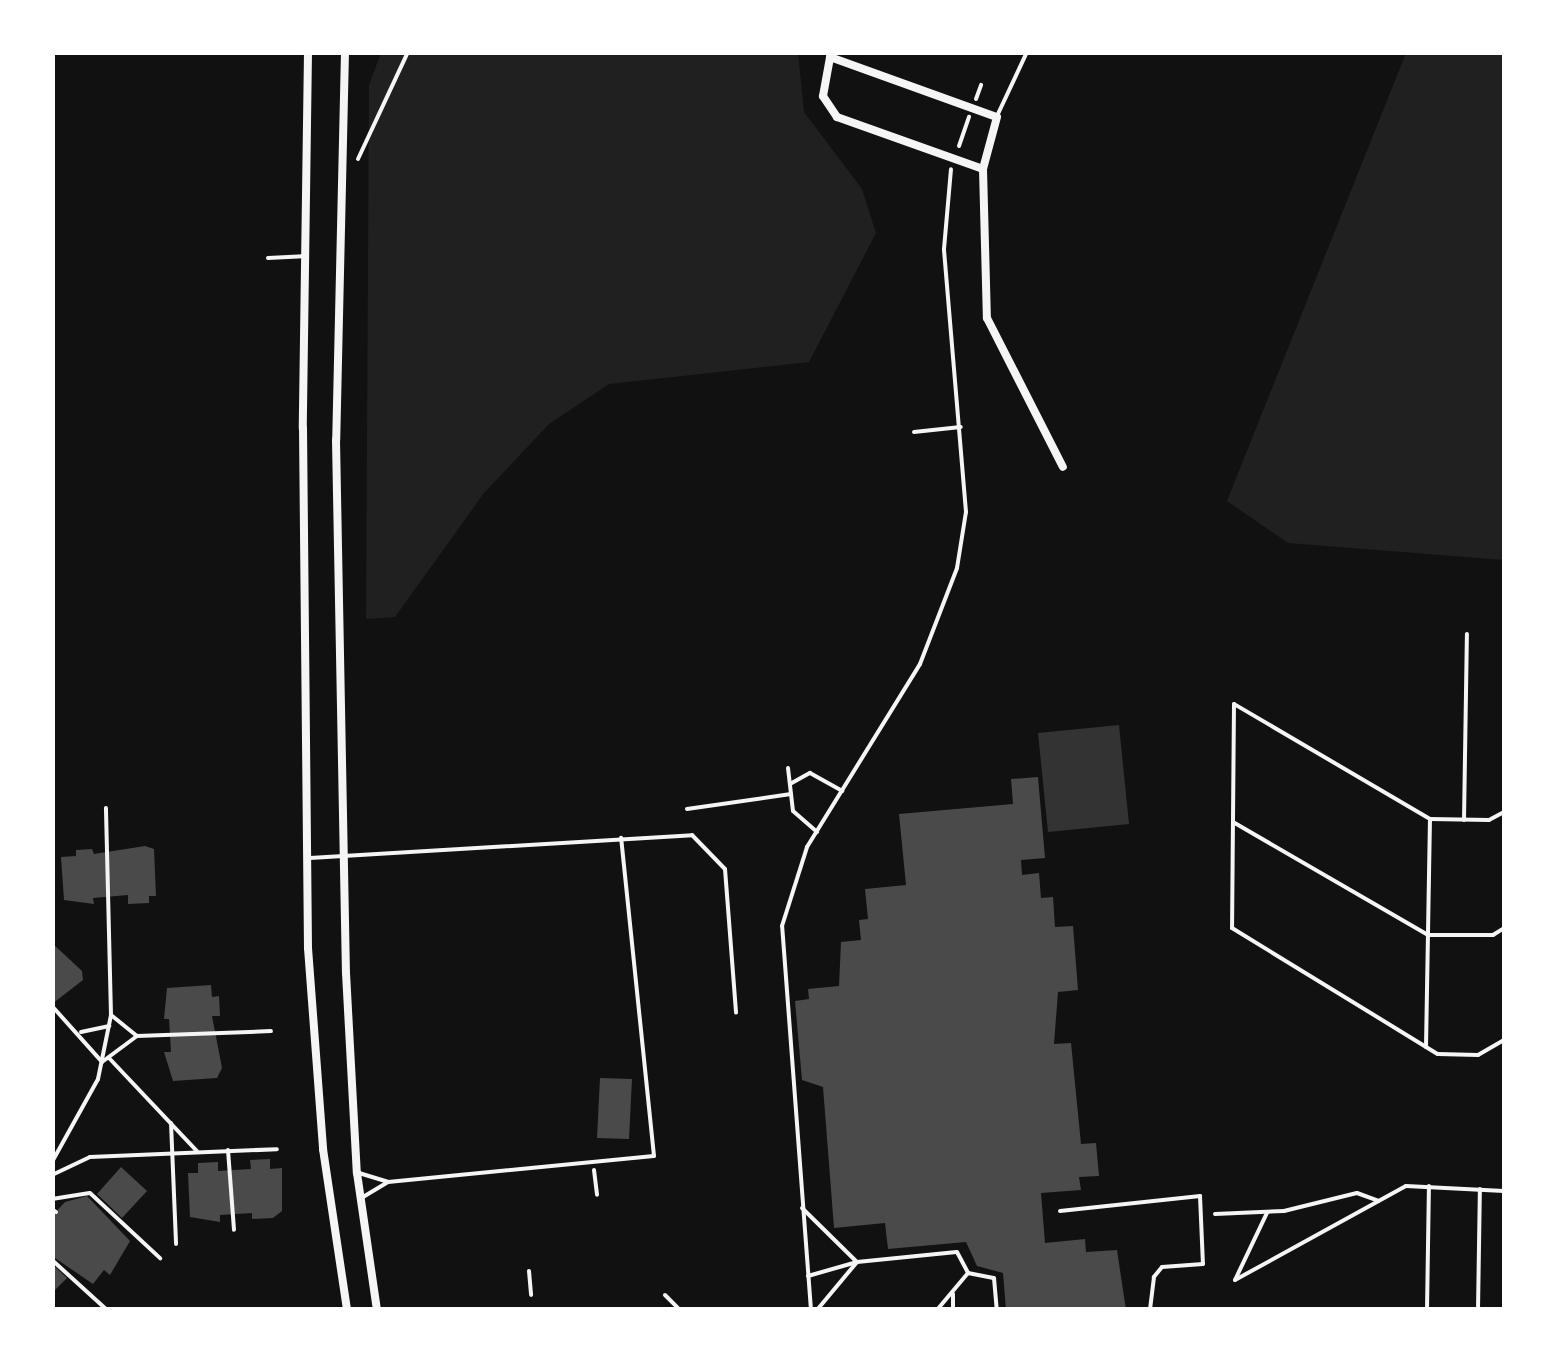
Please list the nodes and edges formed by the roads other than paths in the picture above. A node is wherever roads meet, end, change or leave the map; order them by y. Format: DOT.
graph roads {
  1 [pos="308,52"];
  2 [pos="345,52"];
  3 [pos="1027,52"];
  4 [pos="830,55"];
  5 [pos="997,117"];
  6 [pos="983,169"];
  7 [pos="306,256"];
  8 [pos="268,258"];
  9 [pos="1064,467"];
  10 [pos="621,838"];
  11 [pos="343,855"];
  12 [pos="309,858"];
  13 [pos="736,1013"];
  14 [pos="357,1173"];
  15 [pos="388,1182"];
  16 [pos="360,1199"];
  17 [pos="1060,1212"];
  18 [pos="347,1310"];
  19 [pos="378,1310"];
  20 [pos="1150,1310"];
  1 -- 7 [label="street"];
  2 -- 11 [label="street"];
  3 -- 5 [label="lane"];
  4 -- 5 [label="street"];
  4 -- 6 [label="street"];
  5 -- 6 [label="street"];
  6 -- 9 [label="street"];
  7 -- 8 [label="lane"];
  7 -- 12 [label="street"];
  10 -- 11 [label="lane"];
  10 -- 13 [label="lane"];
  10 -- 15 [label="lane"];
  11 -- 12 [label="lane"];
  11 -- 14 [label="street"];
  12 -- 18 [label="street"];
  14 -- 15 [label="lane"];
  14 -- 16 [label="street"];
  15 -- 16 [label="lane"];
  16 -- 19 [label="street"];
  17 -- 20 [label="lane"];
}
